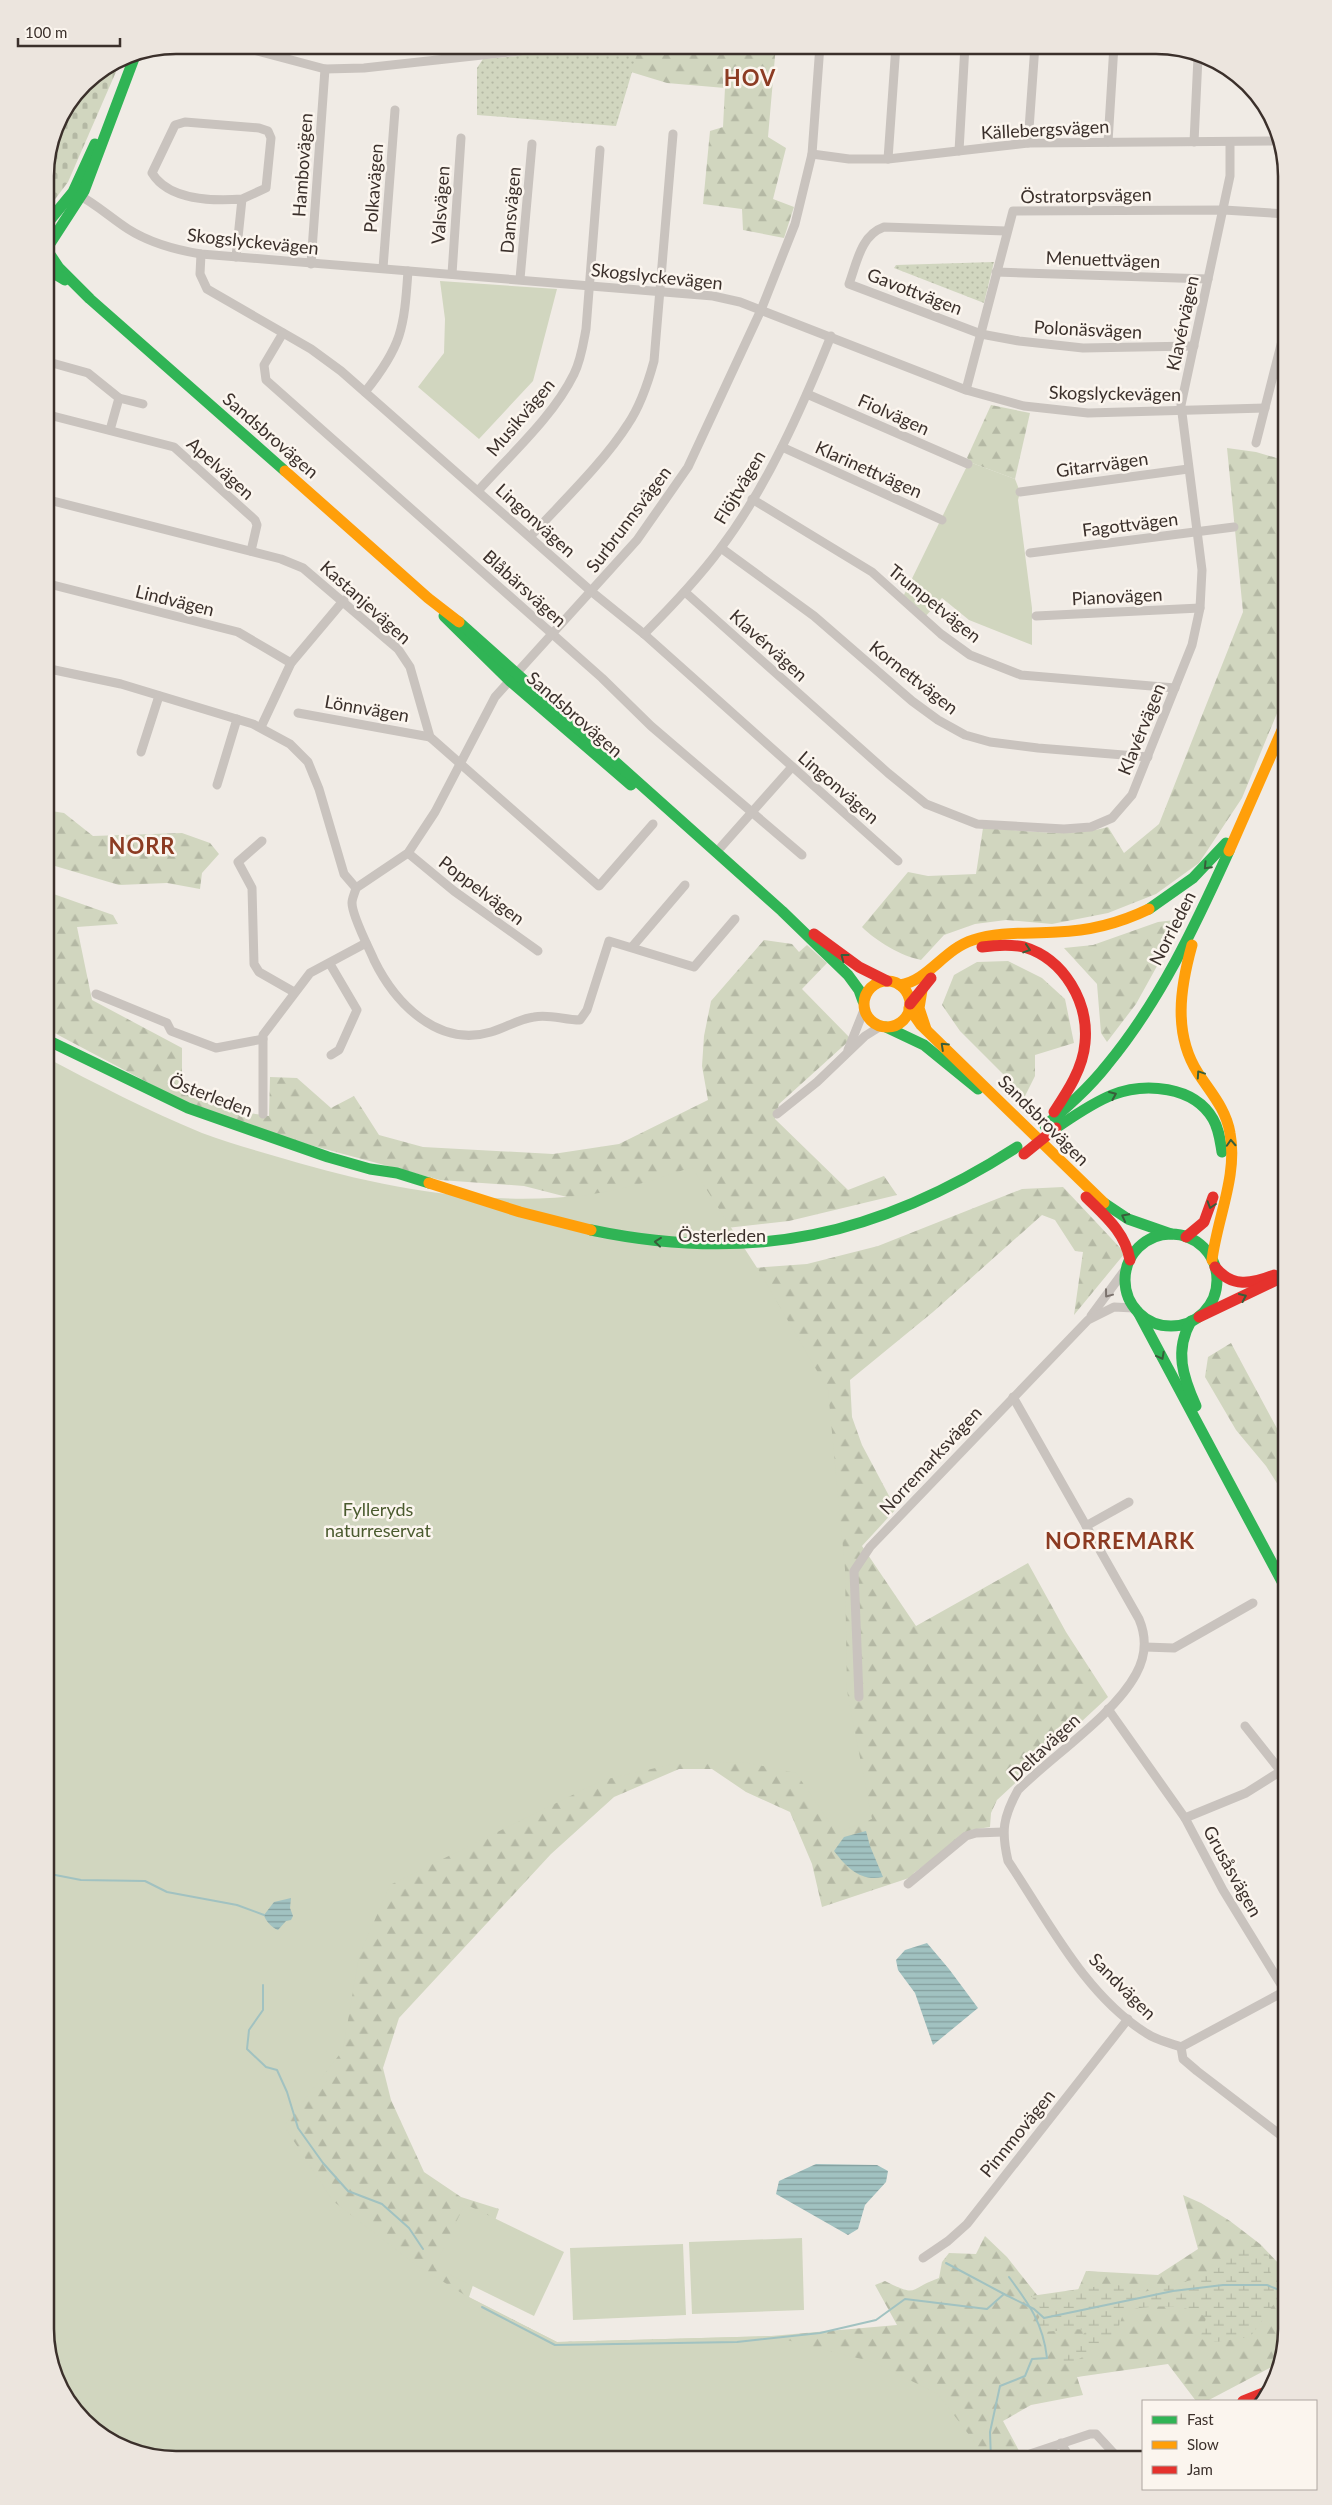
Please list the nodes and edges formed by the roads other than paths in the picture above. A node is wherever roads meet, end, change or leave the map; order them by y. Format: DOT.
graph roads {
  1 [pos="269,54"];
  2 [pos="492,54"];
  3 [pos="819,54"];
  4 [pos="895,54"];
  5 [pos="965,54"];
  6 [pos="1034,54"];
  7 [pos="1113,54"];
  8 [pos="1198,61"];
  9 [pos="133,62"];
  10 [pos="325,69"];
  11 [pos="395,110"];
  12 [pos="673,134"];
  13 [pos="461,138"];
  14 [pos="1273,141"];
  15 [pos="1028,142"];
  16 [pos="1108,142"];
  17 [pos="1194,142"];
  18 [pos="1230,142"];
  19 [pos="532,144"];
  20 [pos="600,150"];
  21 [pos="960,151"];
  22 [pos="812,154"];
  23 [pos="888,159"];
  24 [pos="77,194"];
  25 [pos="242,199"];
  26 [pos="1224,210"];
  27 [pos="1278,213"];
  28 [pos="54,217"];
  29 [pos="1006,231"];
  30 [pos="54,235"];
  31 [pos="201,254"];
  32 [pos="236,258"];
  33 [pos="54,260"];
  34 [pos="311,264"];
  35 [pos="382,268"];
  36 [pos="408,271"];
  37 [pos="996,272"];
  38 [pos="54,274"];
  39 [pos="452,274"];
  40 [pos="1208,278"];
  41 [pos="520,279"];
  42 [pos="590,285"];
  43 [pos="660,291"];
  44 [pos="90,299"];
  45 [pos="761,310"];
  46 [pos="283,332"];
  47 [pos="981,334"];
  48 [pos="831,336"];
  49 [pos="1194,346"];
  50 [pos="1278,357"];
  51 [pos="54,364"];
  52 [pos="966,390"];
  53 [pos="365,392"];
  54 [pos="808,394"];
  55 [pos="119,398"];
  56 [pos="143,404"];
  57 [pos="1265,408"];
  58 [pos="1181,410"];
  59 [pos="54,416"];
  60 [pos="110,430"];
  61 [pos="1256,443"];
  62 [pos="782,447"];
  63 [pos="968,464"];
  64 [pos="1188,469"];
  65 [pos="478,491"];
  66 [pos="1020,492"];
  67 [pos="752,499"];
  68 [pos="54,502"];
  69 [pos="942,520"];
  70 [pos="1234,526"];
  71 [pos="1198,532"];
  72 [pos="530,537"];
  73 [pos="721,548"];
  74 [pos="251,551"];
  75 [pos="1030,553"];
  76 [pos="54,585"];
  77 [pos="592,592"];
  78 [pos="685,592"];
  79 [pos="344,600"];
  80 [pos="1200,608"];
  81 [pos="1036,616"];
  82 [pos="552,634"];
  83 [pos="644,634"];
  84 [pos="291,664"];
  85 [pos="54,670"];
  86 [pos="513,677"];
  87 [pos="1175,688"];
  88 [pos="159,696"];
  89 [pos="298,713"];
  90 [pos="237,719"];
  91 [pos="261,727"];
  92 [pos="430,737"];
  93 [pos="1278,740"];
  94 [pos="141,752"];
  95 [pos="1148,756"];
  96 [pos="1278,757"];
  97 [pos="461,766"];
  98 [pos="792,767"];
  99 [pos="217,785"];
  100 [pos="752,811"];
  101 [pos="1246,813"];
  102 [pos="653,824"];
  103 [pos="262,841"];
  104 [pos="722,847"];
  105 [pos="408,853"];
  106 [pos="802,855"];
  107 [pos="898,861"];
  108 [pos="685,885"];
  109 [pos="356,888"];
  110 [pos="782,911"];
  111 [pos="735,919"];
  112 [pos="1193,939"];
  113 [pos="366,943"];
  114 [pos="632,947"];
  115 [pos="538,951"];
  116 [pos="330,964"];
  117 [pos="887,981"];
  118 [pos="900,985"];
  119 [pos="924,985"];
  120 [pos="294,992"];
  121 [pos="96,994"];
  122 [pos="864,1006"];
  123 [pos="909,1006"];
  124 [pos="884,1027"];
  125 [pos="926,1029"];
  126 [pos="263,1039"];
  127 [pos="54,1043"];
  128 [pos="332,1054"];
  129 [pos="846,1054"];
  130 [pos="263,1114"];
  131 [pos="777,1114"];
  132 [pos="1050,1127"];
  133 [pos="1021,1151"];
  134 [pos="370,1169"];
  135 [pos="994,1175"];
  136 [pos="1170,1234"];
  137 [pos="1186,1237"];
  138 [pos="834,1242"];
  139 [pos="1128,1263"];
  140 [pos="1213,1263"];
  141 [pos="1278,1273"];
  142 [pos="1278,1279"];
  143 [pos="1136,1310"];
  144 [pos="1195,1319"];
  145 [pos="1088,1320"];
  146 [pos="1013,1397"];
  147 [pos="1129,1502"];
  148 [pos="1086,1526"];
  149 [pos="1278,1559"];
  150 [pos="1278,1574"];
  151 [pos="1253,1603"];
  152 [pos="1145,1647"];
  153 [pos="859,1697"];
  154 [pos="1108,1709"];
  155 [pos="1245,1726"];
  156 [pos="1278,1767"];
  157 [pos="1278,1773"];
  158 [pos="1185,1818"];
  159 [pos="1003,1832"];
  160 [pos="908,1884"];
  161 [pos="1278,1978"];
  162 [pos="1278,1995"];
  163 [pos="1128,2020"];
  164 [pos="1181,2047"];
  165 [pos="1278,2133"];
  166 [pos="923,2258"];
  167 [pos="1260,2394"];
  168 [pos="1245,2400"];
  169 [pos="1061,2443"];
  170 [pos="1038,2451"];
  171 [pos="1065,2451"];
  172 [pos="1112,2451"];
  1 -- 10 [label="street"];
  2 -- 10 [label="street"];
  3 -- 22 [label="street, Surbrunnsvägen"];
  4 -- 23 [label="street"];
  5 -- 21 [label="street"];
  6 -- 15 [label="street"];
  7 -- 16 [label="street"];
  8 -- 17 [label="street"];
  9 -- 24 [label="main road"];
  10 -- 34 [label="street, Hambovägen"];
  11 -- 35 [label="street, Polkavägen"];
  12 -- 43 [label="street"];
  13 -- 39 [label="street, Valsvägen"];
  14 -- 18 [label="street, Källebergsvägen"];
  15 -- 16 [label="street, Källebergsvägen"];
  15 -- 21 [label="street, Källebergsvägen"];
  16 -- 17 [label="street, Källebergsvägen"];
  17 -- 18 [label="street, Källebergsvägen"];
  18 -- 26 [label="street, Klavérvägen"];
  19 -- 41 [label="street, Dansvägen"];
  20 -- 42 [label="street, Musikvägen"];
  21 -- 23 [label="street, Källebergsvägen"];
  22 -- 23 [label="street, Källebergsvägen"];
  22 -- 45 [label="street, Surbrunnsvägen"];
  24 -- 28 [label="main road"];
  24 -- 30 [label="main road"];
  24 -- 31 [label="street, Skogslyckevägen"];
  25 -- 25 [label="street"];
  25 -- 32 [label="street"];
  26 -- 27 [label="street"];
  26 -- 29 [label="street, Östratorpsvägen"];
  26 -- 40 [label="street, Klavérvägen"];
  29 -- 37 [label="street, Östratorpsvägen"];
  29 -- 47 [label="street, Gavottvägen"];
  31 -- 32 [label="street, Skogslyckevägen"];
  31 -- 46 [label="street, Lingonvägen"];
  32 -- 34 [label="street, Skogslyckevägen"];
  33 -- 44 [label="main road, Sandsbrovägen"];
  34 -- 35 [label="street, Skogslyckevägen"];
  35 -- 36 [label="street, Skogslyckevägen"];
  36 -- 39 [label="street, Skogslyckevägen"];
  36 -- 53 [label="street"];
  37 -- 40 [label="street, Menuettvägen"];
  37 -- 47 [label="street, Östratorpsvägen"];
  38 -- 44 [label="main road, Sandsbrovägen"];
  39 -- 41 [label="street, Skogslyckevägen"];
  40 -- 49 [label="street, Klavérvägen"];
  41 -- 42 [label="street, Skogslyckevägen"];
  42 -- 43 [label="street, Skogslyckevägen"];
  42 -- 65 [label="street, Musikvägen"];
  43 -- 45 [label="street, Skogslyckevägen"];
  43 -- 72 [label="street"];
  44 -- 86 [label="main road, Sandsbrovägen"];
  45 -- 48 [label="street, Skogslyckevägen"];
  45 -- 77 [label="street, Surbrunnsvägen"];
  46 -- 53 [label="street, Lingonvägen"];
  46 -- 82 [label="street, Blåbärsvägen"];
  47 -- 49 [label="street, Polonäsvägen"];
  47 -- 52 [label="street, Östratorpsvägen"];
  48 -- 52 [label="street, Skogslyckevägen"];
  48 -- 54 [label="street, Flöjtvägen"];
  49 -- 58 [label="street, Klavérvägen"];
  50 -- 57 [label="street"];
  51 -- 55 [label="street"];
  52 -- 58 [label="street, Skogslyckevägen"];
  53 -- 65 [label="street, Lingonvägen"];
  54 -- 62 [label="street, Flöjtvägen"];
  54 -- 63 [label="street, Fiolvägen"];
  55 -- 56 [label="street"];
  55 -- 60 [label="street"];
  57 -- 58 [label="street, Skogslyckevägen"];
  57 -- 61 [label="street"];
  58 -- 64 [label="street, Klavérvägen"];
  59 -- 60 [label="street, Apelvägen"];
  60 -- 74 [label="street, Apelvägen"];
  62 -- 67 [label="street, Flöjtvägen"];
  62 -- 69 [label="street, Klarinettvägen"];
  64 -- 66 [label="street, Gitarrvägen"];
  64 -- 71 [label="street, Klavérvägen"];
  65 -- 72 [label="street, Lingonvägen"];
  67 -- 73 [label="street, Flöjtvägen"];
  67 -- 87 [label="street, Trumpetvägen"];
  68 -- 74 [label="street, Kastanjevägen"];
  70 -- 71 [label="street, Fagottvägen"];
  71 -- 75 [label="street, Fagottvägen"];
  71 -- 80 [label="street, Klavérvägen"];
  72 -- 77 [label="street, Lingonvägen"];
  73 -- 78 [label="street, Flöjtvägen"];
  73 -- 95 [label="street, Kornettvägen"];
  74 -- 79 [label="street, Kastanjevägen"];
  76 -- 84 [label="street, Lindvägen"];
  77 -- 82 [label="street, Surbrunnsvägen"];
  77 -- 83 [label="street, Lingonvägen"];
  78 -- 83 [label="street, Flöjtvägen"];
  78 -- 95 [label="street, Klavérvägen"];
  79 -- 84 [label="street"];
  79 -- 92 [label="street, Kastanjevägen"];
  80 -- 81 [label="street, Pianovägen"];
  80 -- 87 [label="street, Klavérvägen"];
  82 -- 86 [label="street, Surbrunnsvägen"];
  82 -- 100 [label="street, Blåbärsvägen"];
  83 -- 98 [label="street, Lingonvägen"];
  84 -- 91 [label="street"];
  85 -- 88 [label="street"];
  86 -- 97 [label="street, Surbrunnsvägen"];
  86 -- 110 [label="main road, Sandsbrovägen"];
  87 -- 95 [label="street, Klavérvägen"];
  88 -- 90 [label="street"];
  88 -- 94 [label="street"];
  89 -- 92 [label="street, Lönnvägen"];
  90 -- 91 [label="street"];
  90 -- 99 [label="street"];
  91 -- 109 [label="street"];
  92 -- 97 [label="street"];
  93 -- 101 [label="main road, Norrleden"];
  96 -- 112 [label="main road, Norrleden"];
  97 -- 102 [label="street"];
  97 -- 105 [label="street, Surbrunnsvägen"];
  98 -- 100 [label="street"];
  98 -- 107 [label="street, Lingonvägen"];
  100 -- 104 [label="street"];
  100 -- 106 [label="street, Blåbärsvägen"];
  101 -- 118 [label="main road, one-way"];
  101 -- 132 [label="main road, Norrleden"];
  103 -- 120 [label="street"];
  105 -- 109 [label="street, Surbrunnsvägen"];
  105 -- 115 [label="street, Poppelvägen"];
  108 -- 114 [label="street"];
  109 -- 113 [label="street"];
  117 -- 110 [label="main road, Sandsbrovägen, one-way"];
  110 -- 122 [label="main road, Sandsbrovägen"];
  111 -- 114 [label="street"];
  112 -- 132 [label="main road, Norrleden"];
  140 -- 112 [label="main road, one-way"];
  113 -- 114 [label="street"];
  113 -- 116 [label="street"];
  116 -- 120 [label="street"];
  116 -- 128 [label="street"];
  117 -- 118 [label="main road"];
  117 -- 122 [label="main road"];
  118 -- 123 [label="main road"];
  119 -- 123 [label="main road"];
  119 -- 125 [label="main road"];
  119 -- 132 [label="main road, one-way"];
  120 -- 126 [label="street"];
  121 -- 126 [label="street"];
  122 -- 124 [label="main road"];
  122 -- 129 [label="street"];
  123 -- 124 [label="main road"];
  123 -- 125 [label="main road, Sandsbrovägen"];
  124 -- 129 [label="street"];
  124 -- 139 [label="main road, Sandsbrovägen"];
  136 -- 125 [label="main road, Sandsbrovägen, one-way"];
  126 -- 130 [label="street"];
  127 -- 134 [label="main road, Österleden"];
  129 -- 131 [label="street"];
  132 -- 133 [label="main road, Österleden, bridge"];
  132 -- 137 [label="main road, one-way"];
  133 -- 134 [label="main road, Österleden, one-way"];
  133 -- 135 [label="main road, Österleden"];
  134 -- 138 [label="main road, Österleden"];
  136 -- 137 [label="main road"];
  136 -- 139 [label="main road"];
  137 -- 140 [label="main road"];
  139 -- 143 [label="main road"];
  139 -- 145 [label="street, one-way"];
  140 -- 141 [label="main road"];
  140 -- 144 [label="main road"];
  144 -- 142 [label="main road, one-way"];
  143 -- 144 [label="main road"];
  143 -- 145 [label="street, Norremarksvägen"];
  143 -- 150 [label="main road, one-way"];
  144 -- 149 [label="main road"];
  145 -- 146 [label="street, Norremarksvägen"];
  146 -- 148 [label="street, Deltavägen"];
  146 -- 153 [label="street, Norremarksvägen"];
  147 -- 148 [label="street"];
  148 -- 152 [label="street, Deltavägen"];
  151 -- 152 [label="street"];
  152 -- 154 [label="street, Deltavägen"];
  154 -- 158 [label="street, Grusåsvägen"];
  154 -- 159 [label="street, Deltavägen"];
  155 -- 156 [label="street"];
  157 -- 158 [label="street, Grusåsvägen"];
  158 -- 161 [label="street, Grusåsvägen"];
  159 -- 160 [label="street"];
  159 -- 163 [label="street, Sandvägen"];
  162 -- 164 [label="street"];
  163 -- 164 [label="street, Sandvägen"];
  163 -- 166 [label="street, Pinnmovägen"];
  164 -- 165 [label="street"];
  167 -- 168 [label="main road"];
  169 -- 170 [label="street"];
  169 -- 171 [label="street"];
  169 -- 172 [label="street"];
}
